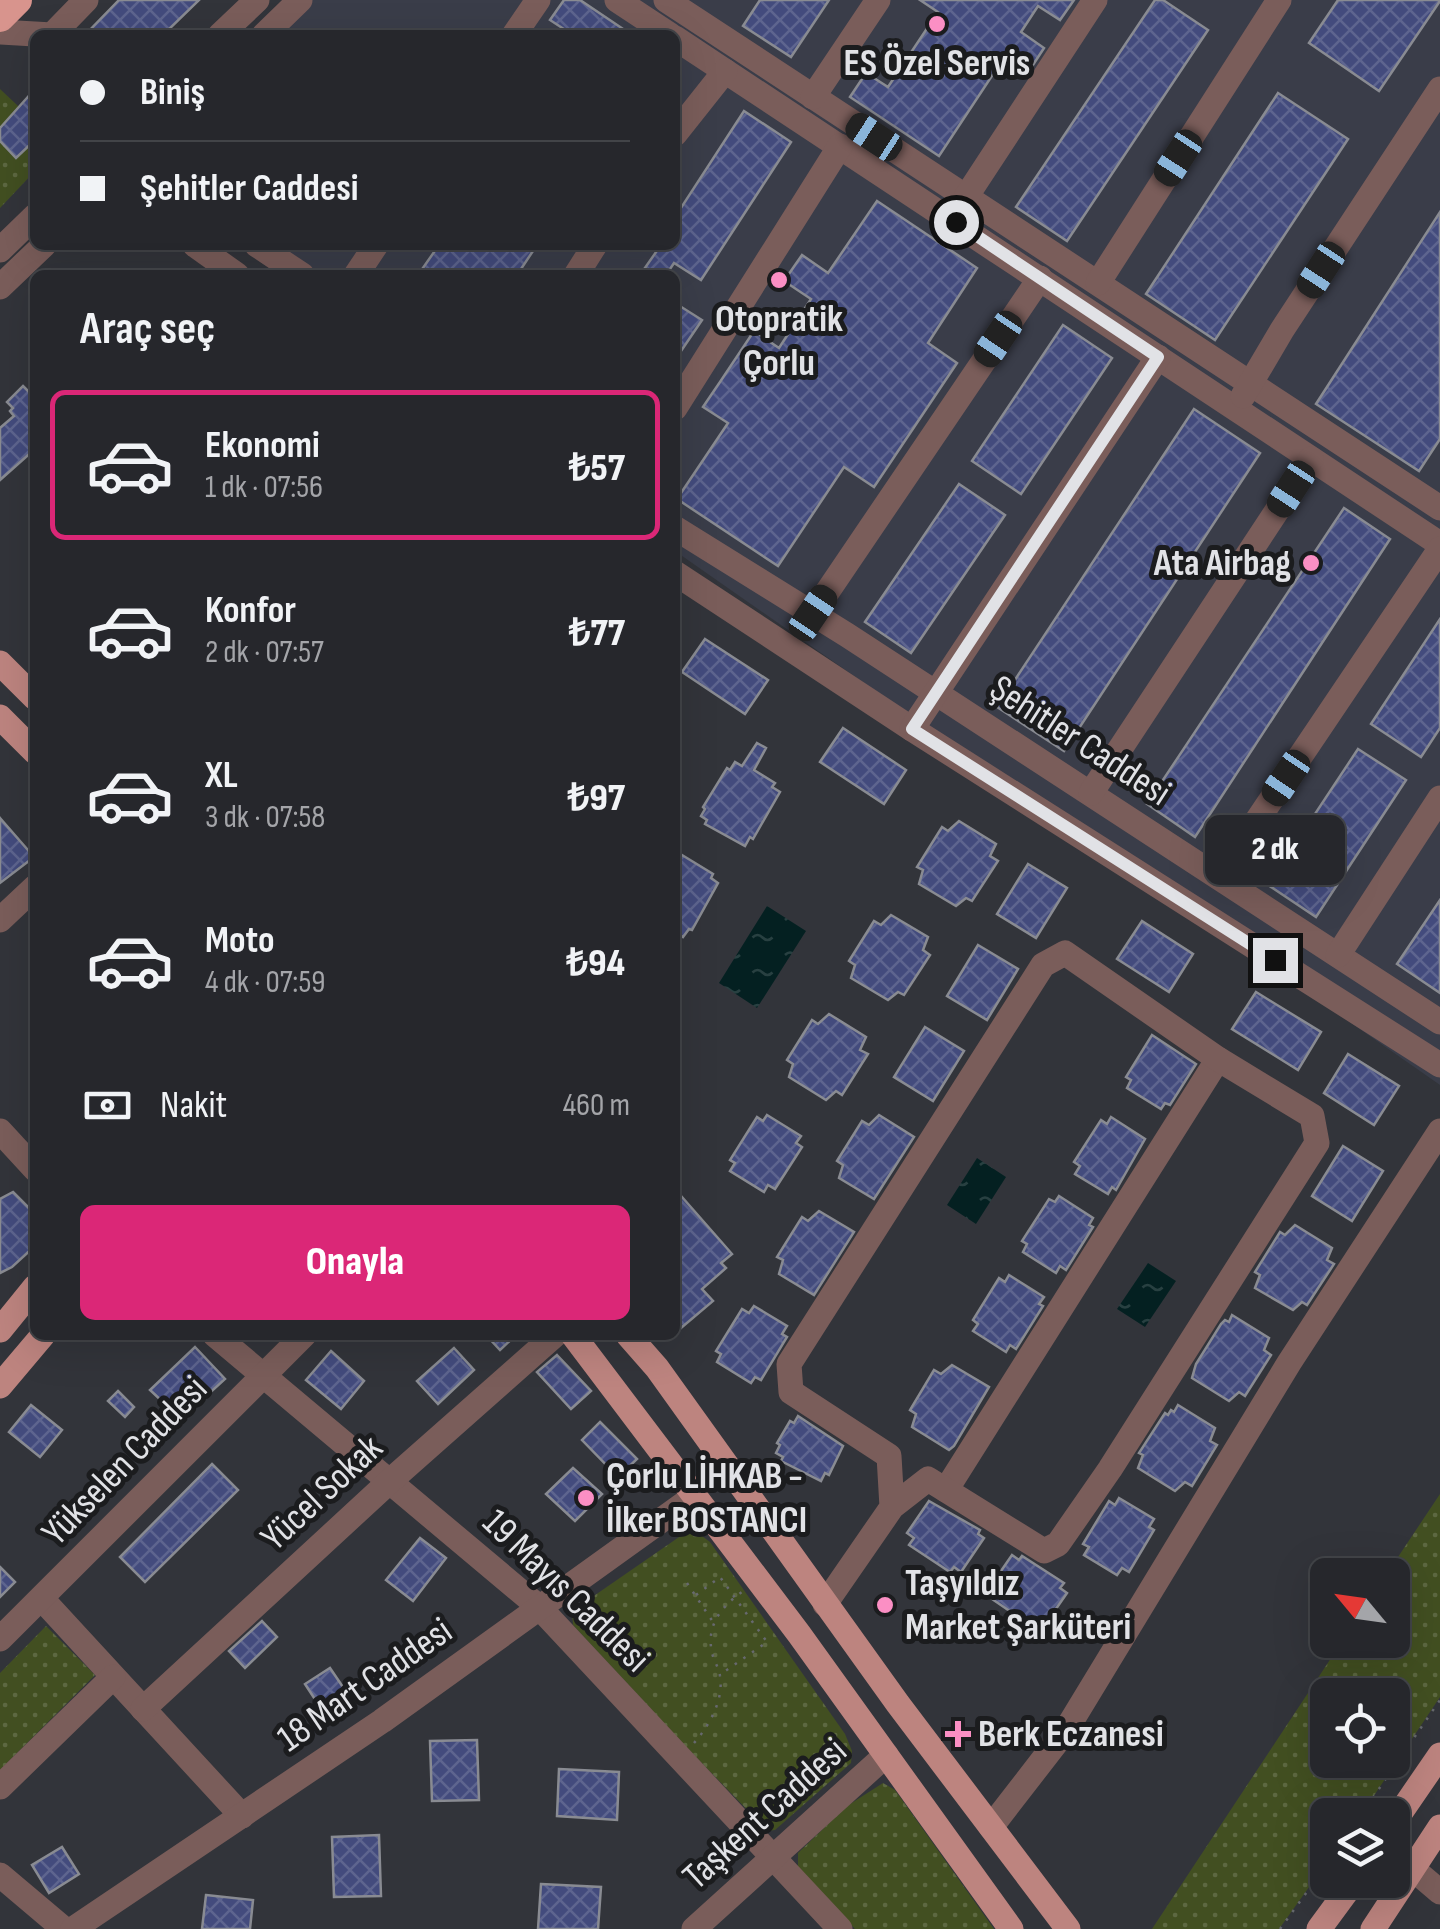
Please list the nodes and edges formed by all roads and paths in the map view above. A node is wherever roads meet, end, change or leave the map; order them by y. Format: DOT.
graph roads {
  1 [pos="17,0"];
  2 [pos="86,0"];
  3 [pos="256,0"];
  4 [pos="300,0"];
  5 [pos="538,0"];
  6 [pos="617,0"];
  7 [pos="666,0"];
  8 [pos="878,0"];
  9 [pos="1094,0"];
  10 [pos="1279,0"];
  11 [pos="698,9"];
  12 [pos="0,17"];
  13 [pos="56,30"];
  14 [pos="225,30"];
  15 [pos="269,30"];
  16 [pos="517,30"];
  17 [pos="664,30"];
  18 [pos="0,32"];
  19 [pos="30,33"];
  20 [pos="680,41"];
  21 [pos="725,71"];
  22 [pos="1440,89"];
  23 [pos="813,97"];
  24 [pos="680,128"];
  25 [pos="840,146"];
  26 [pos="966,197"];
  27 [pos="30,221"];
  28 [pos="0,250"];
  29 [pos="39,250"];
  30 [pos="203,250"];
  31 [pos="264,250"];
  32 [pos="230,270"];
  33 [pos="294,270"];
  34 [pos="1040,278"];
  35 [pos="1098,283"];
  36 [pos="0,288"];
  37 [pos="1158,357"];
  38 [pos="1251,384"];
  39 [pos="680,400"];
  40 [pos="1236,409"];
  41 [pos="1311,459"];
  42 [pos="1440,508"];
  43 [pos="680,531"];
  44 [pos="1440,546"];
  45 [pos="680,576"];
  46 [pos="813,613"];
  47 [pos="0,663"];
  48 [pos="936,692"];
  49 [pos="30,693"];
  50 [pos="0,717"];
  51 [pos="912,729"];
  52 [pos="30,747"];
  53 [pos="1091,793"];
  54 [pos="1440,798"];
  55 [pos="1219,877"];
  56 [pos="30,892"];
  57 [pos="0,920"];
  58 [pos="1338,955"];
  59 [pos="1440,1022"];
  60 [pos="1218,1059"];
  61 [pos="1440,1065"];
  62 [pos="0,1131"];
  63 [pos="1440,1131"];
  64 [pos="30,1164"];
  65 [pos="30,1293"];
  66 [pos="0,1330"];
  67 [pos="39,1340"];
  68 [pos="221,1340"];
  69 [pos="299,1340"];
  70 [pos="549,1340"];
  71 [pos="578,1340"];
  72 [pos="632,1340"];
  73 [pos="262,1375"];
  74 [pos="0,1386"];
  75 [pos="390,1481"];
  76 [pos="946,1490"];
  77 [pos="695,1496"];
  78 [pos="892,1507"];
  79 [pos="687,1583"];
  80 [pos="748,1588"];
  81 [pos="696,1595"];
  82 [pos="42,1599"];
  83 [pos="825,1604"];
  84 [pos="539,1607"];
  85 [pos="714,1623"];
  86 [pos="0,1639"];
  87 [pos="720,1675"];
  88 [pos="113,1677"];
  89 [pos="1440,1700"];
  90 [pos="143,1709"];
  91 [pos="688,1749"];
  92 [pos="886,1754"];
  93 [pos="1440,1755"];
  94 [pos="0,1787"];
  95 [pos="1373,1798"];
  96 [pos="1410,1799"];
  97 [pos="242,1816"];
  98 [pos="991,1827"];
  99 [pos="1440,1828"];
  100 [pos="773,1857"];
  101 [pos="1412,1869"];
  102 [pos="0,1874"];
  103 [pos="1310,1888"];
  104 [pos="1440,1892"];
  105 [pos="1342,1898"];
  106 [pos="109,1920"];
  107 [pos="64,1929"];
  108 [pos="73,1929"];
  109 [pos="694,1929"];
  110 [pos="840,1929"];
  111 [pos="1011,1929"];
  112 [pos="1068,1929"];
  113 [pos="1280,1929"];
  114 [pos="1319,1929"];
  115 [pos="1372,1929"];
  1 -- 12 [label="highway"];
  2 -- 13 [label="street"];
  3 -- 14 [label="street"];
  4 -- 15 [label="street"];
  5 -- 16 [label="street"];
  6 -- 17 [label="street"];
  7 -- 11 [label="street"];
  8 -- 23 [label="street"];
  9 -- 26 [label="street"];
  10 -- 35 [label="street"];
  11 -- 23 [label="street"];
  18 -- 19 [label="street"];
  20 -- 21 [label="street"];
  21 -- 24 [label="street"];
  21 -- 25 [label="street"];
  22 -- 38 [label="street"];
  23 -- 26 [label="street"];
  25 -- 34 [label="street"];
  25 -- 39 [label="street"];
  26 -- 35 [label="street"];
  27 -- 28 [label="street"];
  29 -- 36 [label="street"];
  30 -- 32 [label="street"];
  31 -- 33 [label="street"];
  34 -- 37 [label="street"];
  34 -- 46 [label="street"];
  35 -- 38 [label="street"];
  37 -- 40 [label="street"];
  37 -- 48 [label="street"];
  38 -- 40 [label="street"];
  38 -- 42 [label="street"];
  40 -- 41 [label="street"];
  41 -- 44 [label="street"];
  41 -- 53 [label="street"];
  43 -- 46 [label="street, Şehitler Caddesi"];
  44 -- 55 [label="street"];
  45 -- 51 [label="street, Şehitler Caddesi"];
  46 -- 48 [label="street, Şehitler Caddesi"];
  47 -- 49 [label="main road"];
  48 -- 51 [label="street"];
  48 -- 53 [label="street, Şehitler Caddesi"];
  50 -- 52 [label="main road"];
  51 -- 61 [label="street, Şehitler Caddesi"];
  53 -- 55 [label="street, Şehitler Caddesi"];
  54 -- 58 [label="street"];
  55 -- 58 [label="street, Şehitler Caddesi"];
  56 -- 57 [label="street"];
  58 -- 59 [label="street, Şehitler Caddesi"];
  60 -- 76 [label="street"];
  60 -- 76 [label="street"];
  60 -- 78 [label="street"];
  62 -- 64 [label="street"];
  63 -- 98 [label="street"];
  65 -- 66 [label="main road"];
  67 -- 74 [label="main road"];
  68 -- 73 [label="street, 19 Mayıs Caddesi"];
  69 -- 73 [label="street, Yükselen Caddesi"];
  70 -- 75 [label="street, Yücel Sokak"];
  71 -- 77 [label="main road"];
  72 -- 83 [label="main road"];
  73 -- 75 [label="street, 19 Mayıs Caddesi"];
  73 -- 82 [label="street, Yükselen Caddesi"];
  75 -- 84 [label="street, 19 Mayıs Caddesi"];
  75 -- 90 [label="street, Yücel Sokak"];
  76 -- 78 [label="street"];
  77 -- 84 [label="street, 18 Mart Caddesi"];
  77 -- 92 [label="main road"];
  78 -- 83 [label="street"];
  79 -- 81 [label="path"];
  80 -- 85 [label="path"];
  81 -- 85 [label="path"];
  81 -- 87 [label="path"];
  82 -- 86 [label="street, Yükselen Caddesi"];
  82 -- 88 [label="street"];
  83 -- 98 [label="main road"];
  84 -- 97 [label="street, 18 Mart Caddesi"];
  84 -- 100 [label="street, 19 Mayıs Caddesi"];
  85 -- 87 [label="path"];
  87 -- 91 [label="path"];
  88 -- 90 [label="street"];
  88 -- 94 [label="street"];
  89 -- 95 [label="path"];
  90 -- 97 [label="street"];
  92 -- 100 [label="street, Taşkent Caddesi"];
  92 -- 111 [label="main road"];
  93 -- 96 [label="main road"];
  97 -- 106 [label="street, 18 Mart Caddesi"];
  98 -- 112 [label="main road"];
  99 -- 101 [label="main road"];
  100 -- 109 [label="street, Taşkent Caddesi"];
  100 -- 110 [label="street, 19 Mayıs Caddesi"];
  101 -- 104 [label="street"];
  101 -- 115 [label="main road"];
  102 -- 107 [label="street"];
  103 -- 113 [label="path"];
  105 -- 114 [label="main road"];
  106 -- 108 [label="street, 18 Mart Caddesi"];
}
